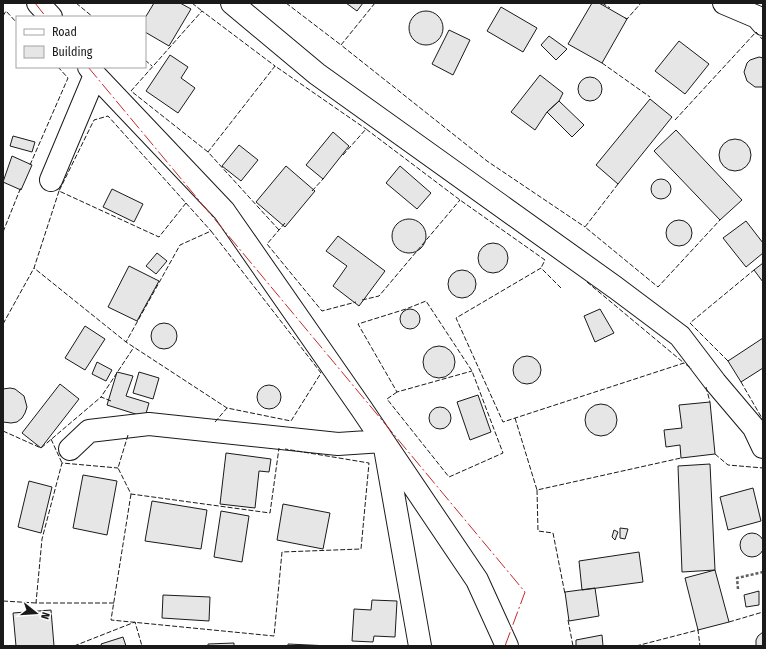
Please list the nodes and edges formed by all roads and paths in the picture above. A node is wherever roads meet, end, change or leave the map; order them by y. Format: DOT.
graph roads {
  1 [pos="38,3"];
  2 [pos="232,3"];
  3 [pos="724,3"];
  4 [pos="50,16"];
  5 [pos="763,24"];
  6 [pos="92,71"];
  7 [pos="51,180"];
  8 [pos="384,441"];
  9 [pos="763,447"];
  10 [pos="70,449"];
  11 [pos="763,572"];
  12 [pos="738,589"];
  13 [pos="420,646"];
  14 [pos="507,646"];
  1 -- 4 [label="street"];
  2 -- 9 [label="street"];
  3 -- 5 [label="street"];
  6 -- 7 [label="street"];
  6 -- 8 [label="street"];
  8 -- 10 [label="street"];
  8 -- 13 [label="street"];
  8 -- 14 [label="street"];
  11 -- 12 [label="path"];
}
